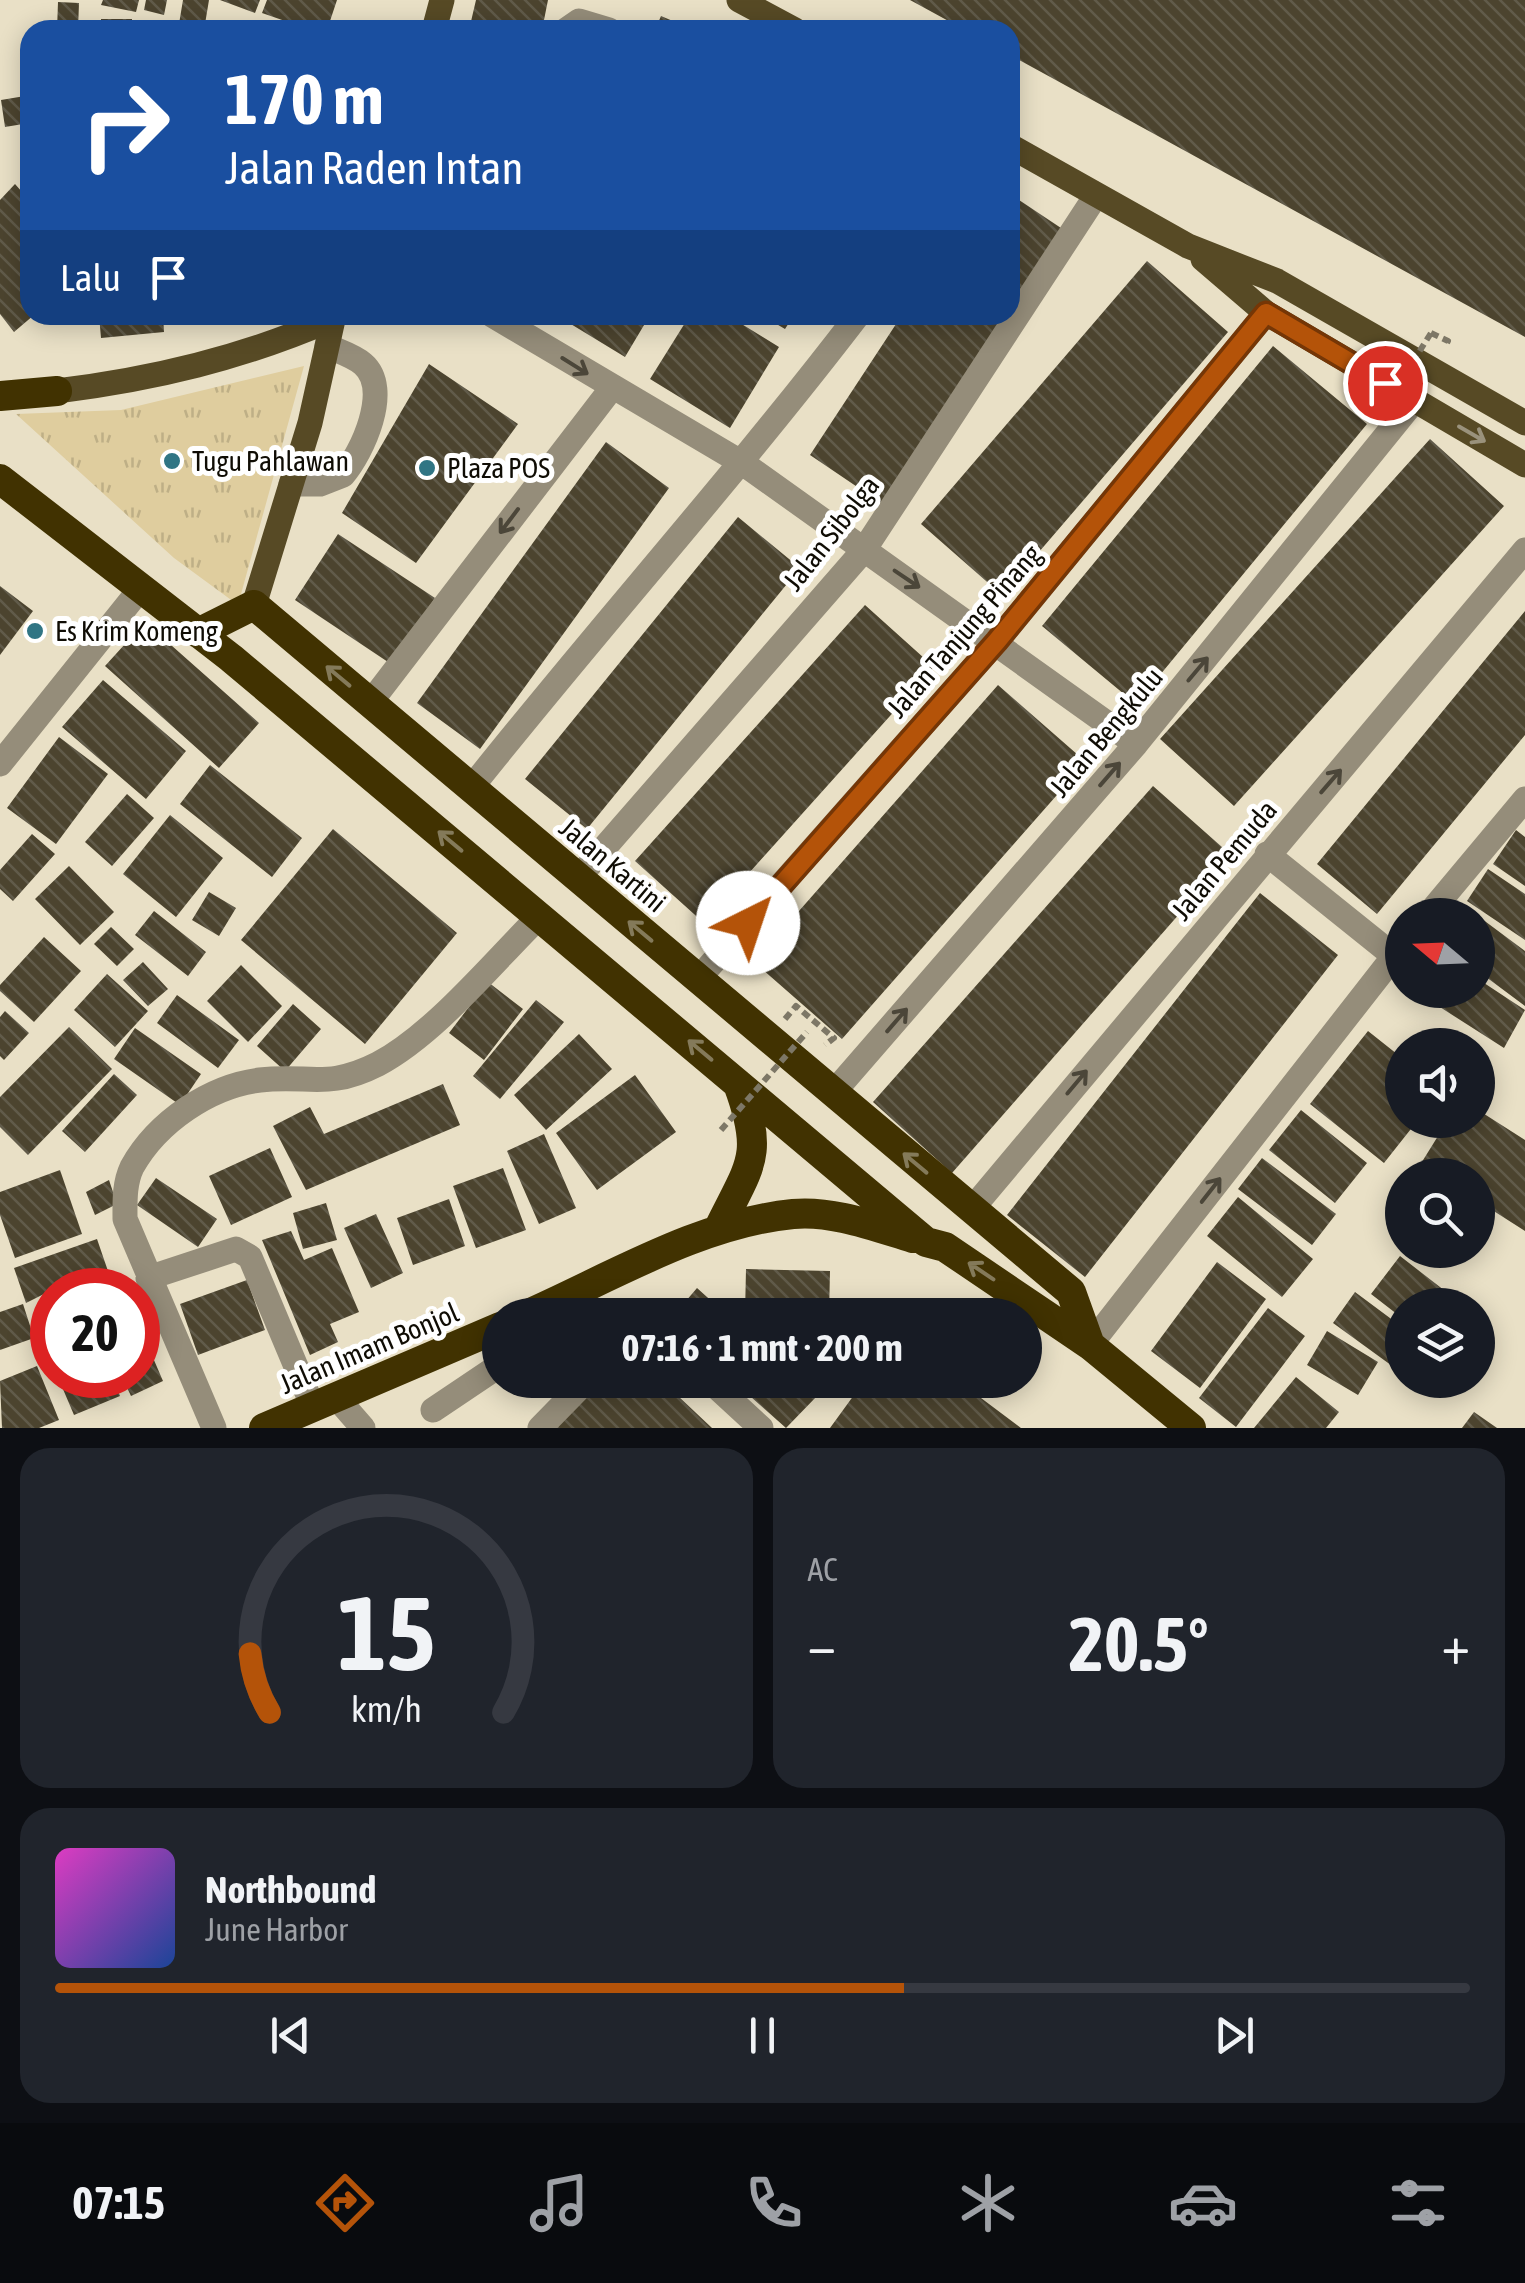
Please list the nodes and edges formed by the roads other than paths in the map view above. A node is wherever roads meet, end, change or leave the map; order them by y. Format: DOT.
graph roads {
  1 [pos="739,0"];
  2 [pos="776,20"];
  3 [pos="1020,152"];
  4 [pos="1095,197"];
  5 [pos="1188,246"];
  6 [pos="1020,312"];
  7 [pos="1266,313"];
  8 [pos="313,325"];
  9 [pos="331,325"];
  10 [pos="508,325"];
  11 [pos="850,325"];
  12 [pos="1011,325"];
  13 [pos="327,346"];
  14 [pos="611,388"];
  15 [pos="57,391"];
  16 [pos="0,396"];
  17 [pos="1414,401"];
  18 [pos="1525,423"];
  19 [pos="744,464"];
  20 [pos="1525,465"];
  21 [pos="0,479"];
  22 [pos="291,484"];
  23 [pos="864,550"];
  24 [pos="1525,550"];
  25 [pos="141,588"];
  26 [pos="254,605"];
  27 [pos="198,633"];
  28 [pos="997,641"];
  29 [pos="231,658"];
  30 [pos="370,703"];
  31 [pos="1136,744"];
  32 [pos="0,764"];
  33 [pos="471,788"];
  34 [pos="1525,799"];
  35 [pos="1267,854"];
  36 [pos="578,878"];
  37 [pos="1442,898"];
  38 [pos="540,916"];
  39 [pos="1385,941"];
  40 [pos="1385,968"];
  41 [pos="698,980"];
  42 [pos="737,1081"];
  43 [pos="832,1094"];
  44 [pos="971,1210"];
  45 [pos="718,1230"];
  46 [pos="926,1242"];
  47 [pos="144,1268"];
  48 [pos="160,1274"];
  49 [pos="564,1298"];
  50 [pos="160,1305"];
  51 [pos="482,1335"];
  52 [pos="1090,1345"];
  53 [pos="482,1377"];
  54 [pos="569,1398"];
  55 [pos="728,1398"];
  56 [pos="325,1402"];
  57 [pos="433,1410"];
  58 [pos="273,1427"];
  59 [pos="214,1428"];
  60 [pos="363,1428"];
  61 [pos="540,1428"];
  62 [pos="760,1428"];
  63 [pos="1191,1428"];
  1 -- 2 [label="main road"];
  3 -- 4 [label="main road"];
  4 -- 5 [label="main road"];
  4 -- 6 [label="street, Jalan Sibolga"];
  5 -- 7 [label="main road"];
  5 -- 18 [label="main road"];
  7 -- 17 [label="main road"];
  7 -- 28 [label="street, Jalan Tanjung Pinang"];
  8 -- 15 [label="main road"];
  9 -- 13 [label="main road"];
  10 -- 14 [label="street, one-way"];
  11 -- 19 [label="street"];
  12 -- 23 [label="street, Jalan Sibolga"];
  13 -- 22 [label="main road"];
  13 -- 22 [label="street"];
  14 -- 19 [label="street"];
  14 -- 30 [label="street, one-way"];
  15 -- 16 [label="highway"];
  17 -- 20 [label="main road, one-way"];
  31 -- 17 [label="street, Jalan Bengkulu, one-way"];
  19 -- 23 [label="street"];
  19 -- 33 [label="street"];
  21 -- 25 [label="highway"];
  22 -- 26 [label="main road"];
  23 -- 28 [label="street, one-way"];
  23 -- 36 [label="street, Jalan Sibolga"];
  35 -- 24 [label="street, Jalan Pemuda, one-way"];
  25 -- 27 [label="highway"];
  25 -- 32 [label="street"];
  26 -- 27 [label="highway"];
  26 -- 29 [label="highway"];
  30 -- 26 [label="highway, Jalan Kartini, one-way"];
  27 -- 29 [label="highway"];
  28 -- 31 [label="street"];
  28 -- 41 [label="street, Jalan Tanjung Pinang"];
  38 -- 29 [label="highway, one-way"];
  30 -- 33 [label="highway, Jalan Kartini"];
  43 -- 31 [label="street, Jalan Bengkulu, one-way"];
  33 -- 36 [label="highway, Jalan Kartini"];
  34 -- 37 [label="street"];
  35 -- 39 [label="street"];
  44 -- 35 [label="street, Jalan Pemuda, one-way"];
  41 -- 36 [label="highway, Jalan Kartini, one-way"];
  42 -- 38 [label="highway, one-way"];
  38 -- 47 [label="street"];
  52 -- 40 [label="street, one-way"];
  41 -- 43 [label="highway, Jalan Kartini"];
  42 -- 45 [label="highway"];
  42 -- 46 [label="highway"];
  44 -- 43 [label="highway, Jalan Kartini, one-way"];
  44 -- 52 [label="highway, Jalan Kartini"];
  45 -- 46 [label="highway"];
  45 -- 49 [label="highway"];
  52 -- 46 [label="highway, one-way"];
  48 -- 56 [label="street"];
  50 -- 59 [label="street"];
  51 -- 56 [label="highway, Jalan Imam Bonjol"];
  52 -- 63 [label="highway"];
  53 -- 57 [label="street"];
  54 -- 61 [label="street"];
  55 -- 62 [label="street"];
  56 -- 58 [label="highway, Jalan Imam Bonjol"];
  56 -- 60 [label="street"];
}
